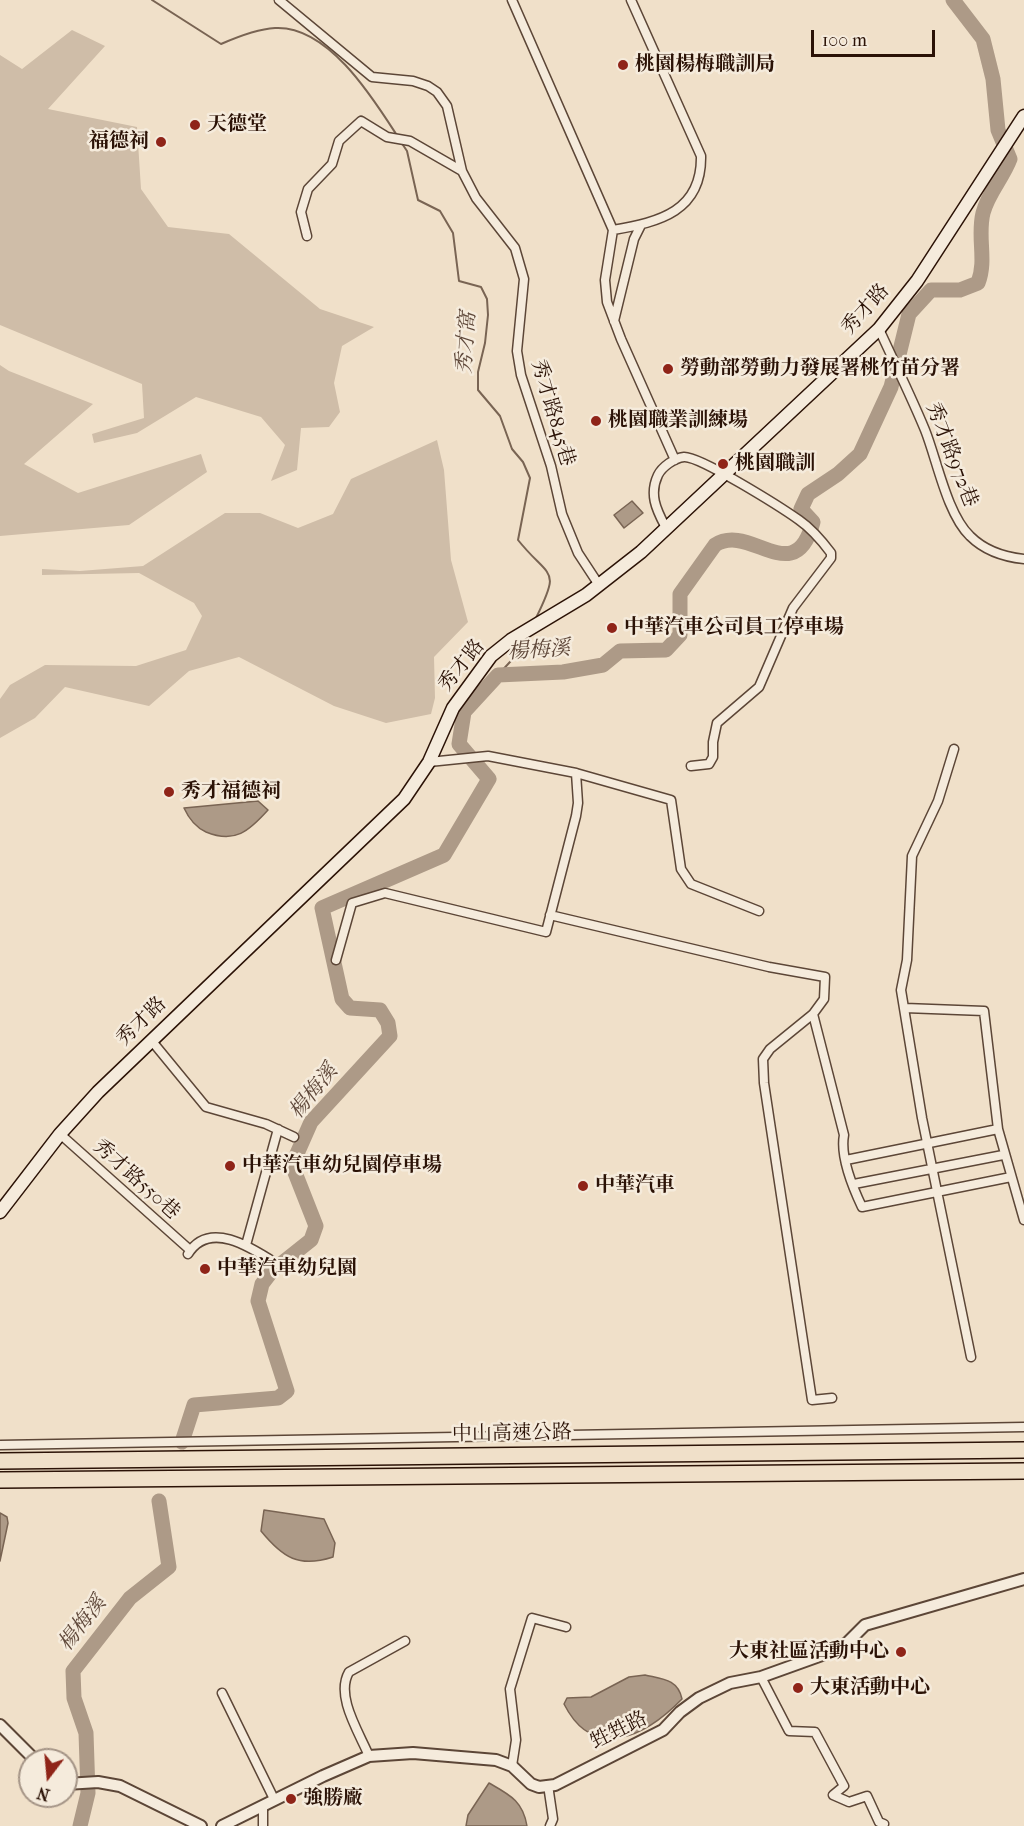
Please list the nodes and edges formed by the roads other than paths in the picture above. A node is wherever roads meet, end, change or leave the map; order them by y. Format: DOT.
graph roads {
  1 [pos="279,0"];
  2 [pos="512,0"];
  3 [pos="631,0"];
  4 [pos="1024,116"];
  5 [pos="462,171"];
  6 [pos="641,225"];
  7 [pos="614,230"];
  8 [pos="307,236"];
  9 [pos="614,322"];
  10 [pos="879,329"];
  11 [pos="675,460"];
  12 [pos="722,474"];
  13 [pos="665,526"];
  14 [pos="1024,560"];
  15 [pos="599,585"];
  16 [pos="954,749"];
  17 [pos="429,762"];
  18 [pos="691,766"];
  19 [pos="576,773"];
  20 [pos="759,910"];
  21 [pos="550,915"];
  22 [pos="336,960"];
  23 [pos="905,1008"];
  24 [pos="813,1014"];
  25 [pos="151,1040"];
  26 [pos="278,1129"];
  27 [pos="998,1129"];
  28 [pos="60,1134"];
  29 [pos="294,1137"];
  30 [pos="927,1143"];
  31 [pos="1003,1155"];
  32 [pos="846,1160"];
  33 [pos="933,1169"];
  34 [pos="1011,1177"];
  35 [pos="854,1184"];
  36 [pos="938,1193"];
  37 [pos="0,1212"];
  38 [pos="1024,1220"];
  39 [pos="246,1245"];
  40 [pos="280,1266"];
  41 [pos="970,1357"];
  42 [pos="832,1398"];
  43 [pos="1024,1427"];
  44 [pos="0,1445"];
  45 [pos="1024,1450"];
  46 [pos="0,1461"];
  47 [pos="1024,1471"];
  48 [pos="0,1480"];
  49 [pos="1024,1579"];
  50 [pos="566,1627"];
  51 [pos="405,1641"];
  52 [pos="761,1677"];
  53 [pos="222,1693"];
  54 [pos="0,1725"];
  55 [pos="23,1748"];
  56 [pos="369,1756"];
  57 [pos="512,1766"];
  58 [pos="78,1784"];
  59 [pos="548,1785"];
  60 [pos="274,1799"];
  61 [pos="263,1806"];
  62 [pos="884,1824"];
  63 [pos="201,1826"];
  64 [pos="222,1826"];
  65 [pos="263,1826"];
  66 [pos="550,1826"];
  1 -- 5 [label="street, 秀才路845巷"];
  2 -- 7 [label="street"];
  3 -- 6 [label="street"];
  4 -- 10 [label="main road, 秀才路"];
  5 -- 8 [label="street"];
  5 -- 15 [label="street, 秀才路845巷"];
  6 -- 7 [label="street"];
  6 -- 9 [label="street"];
  7 -- 9 [label="street"];
  9 -- 11 [label="street"];
  10 -- 12 [label="main road, 秀才路"];
  10 -- 14 [label="street, 秀才路972巷"];
  11 -- 12 [label="street"];
  11 -- 13 [label="street"];
  12 -- 13 [label="main road, 秀才路"];
  12 -- 18 [label="street"];
  13 -- 15 [label="main road, 秀才路"];
  15 -- 17 [label="main road, 秀才路"];
  16 -- 23 [label="street"];
  17 -- 19 [label="street"];
  17 -- 25 [label="main road, 秀才路"];
  19 -- 20 [label="street"];
  19 -- 21 [label="street"];
  21 -- 22 [label="street"];
  21 -- 24 [label="street"];
  23 -- 27 [label="street"];
  23 -- 30 [label="street"];
  24 -- 32 [label="street"];
  24 -- 42 [label="street"];
  25 -- 26 [label="street"];
  25 -- 28 [label="main road, 秀才路"];
  26 -- 29 [label="street"];
  26 -- 39 [label="street"];
  27 -- 30 [label="street"];
  27 -- 31 [label="street"];
  28 -- 37 [label="main road, 秀才路"];
  28 -- 39 [label="street, 秀才路550巷"];
  30 -- 32 [label="street"];
  30 -- 33 [label="street"];
  31 -- 33 [label="street"];
  31 -- 34 [label="street"];
  32 -- 35 [label="street"];
  33 -- 35 [label="street"];
  33 -- 36 [label="street"];
  34 -- 36 [label="street"];
  34 -- 38 [label="street"];
  35 -- 36 [label="street"];
  36 -- 41 [label="street"];
  39 -- 40 [label="street"];
  43 -- 44 [label="street"];
  45 -- 46 [label="highway, 中山高速公路"];
  47 -- 48 [label="highway, 中山高速公路"];
  49 -- 52 [label="street, 甡甡路"];
  50 -- 57 [label="street"];
  51 -- 56 [label="street"];
  52 -- 59 [label="street, 甡甡路"];
  52 -- 62 [label="street"];
  53 -- 60 [label="street"];
  54 -- 55 [label="street"];
  56 -- 57 [label="street"];
  56 -- 60 [label="street"];
  57 -- 59 [label="street"];
  58 -- 63 [label="street"];
  59 -- 66 [label="street"];
  60 -- 61 [label="street"];
  61 -- 64 [label="street"];
  61 -- 65 [label="street"];
}
